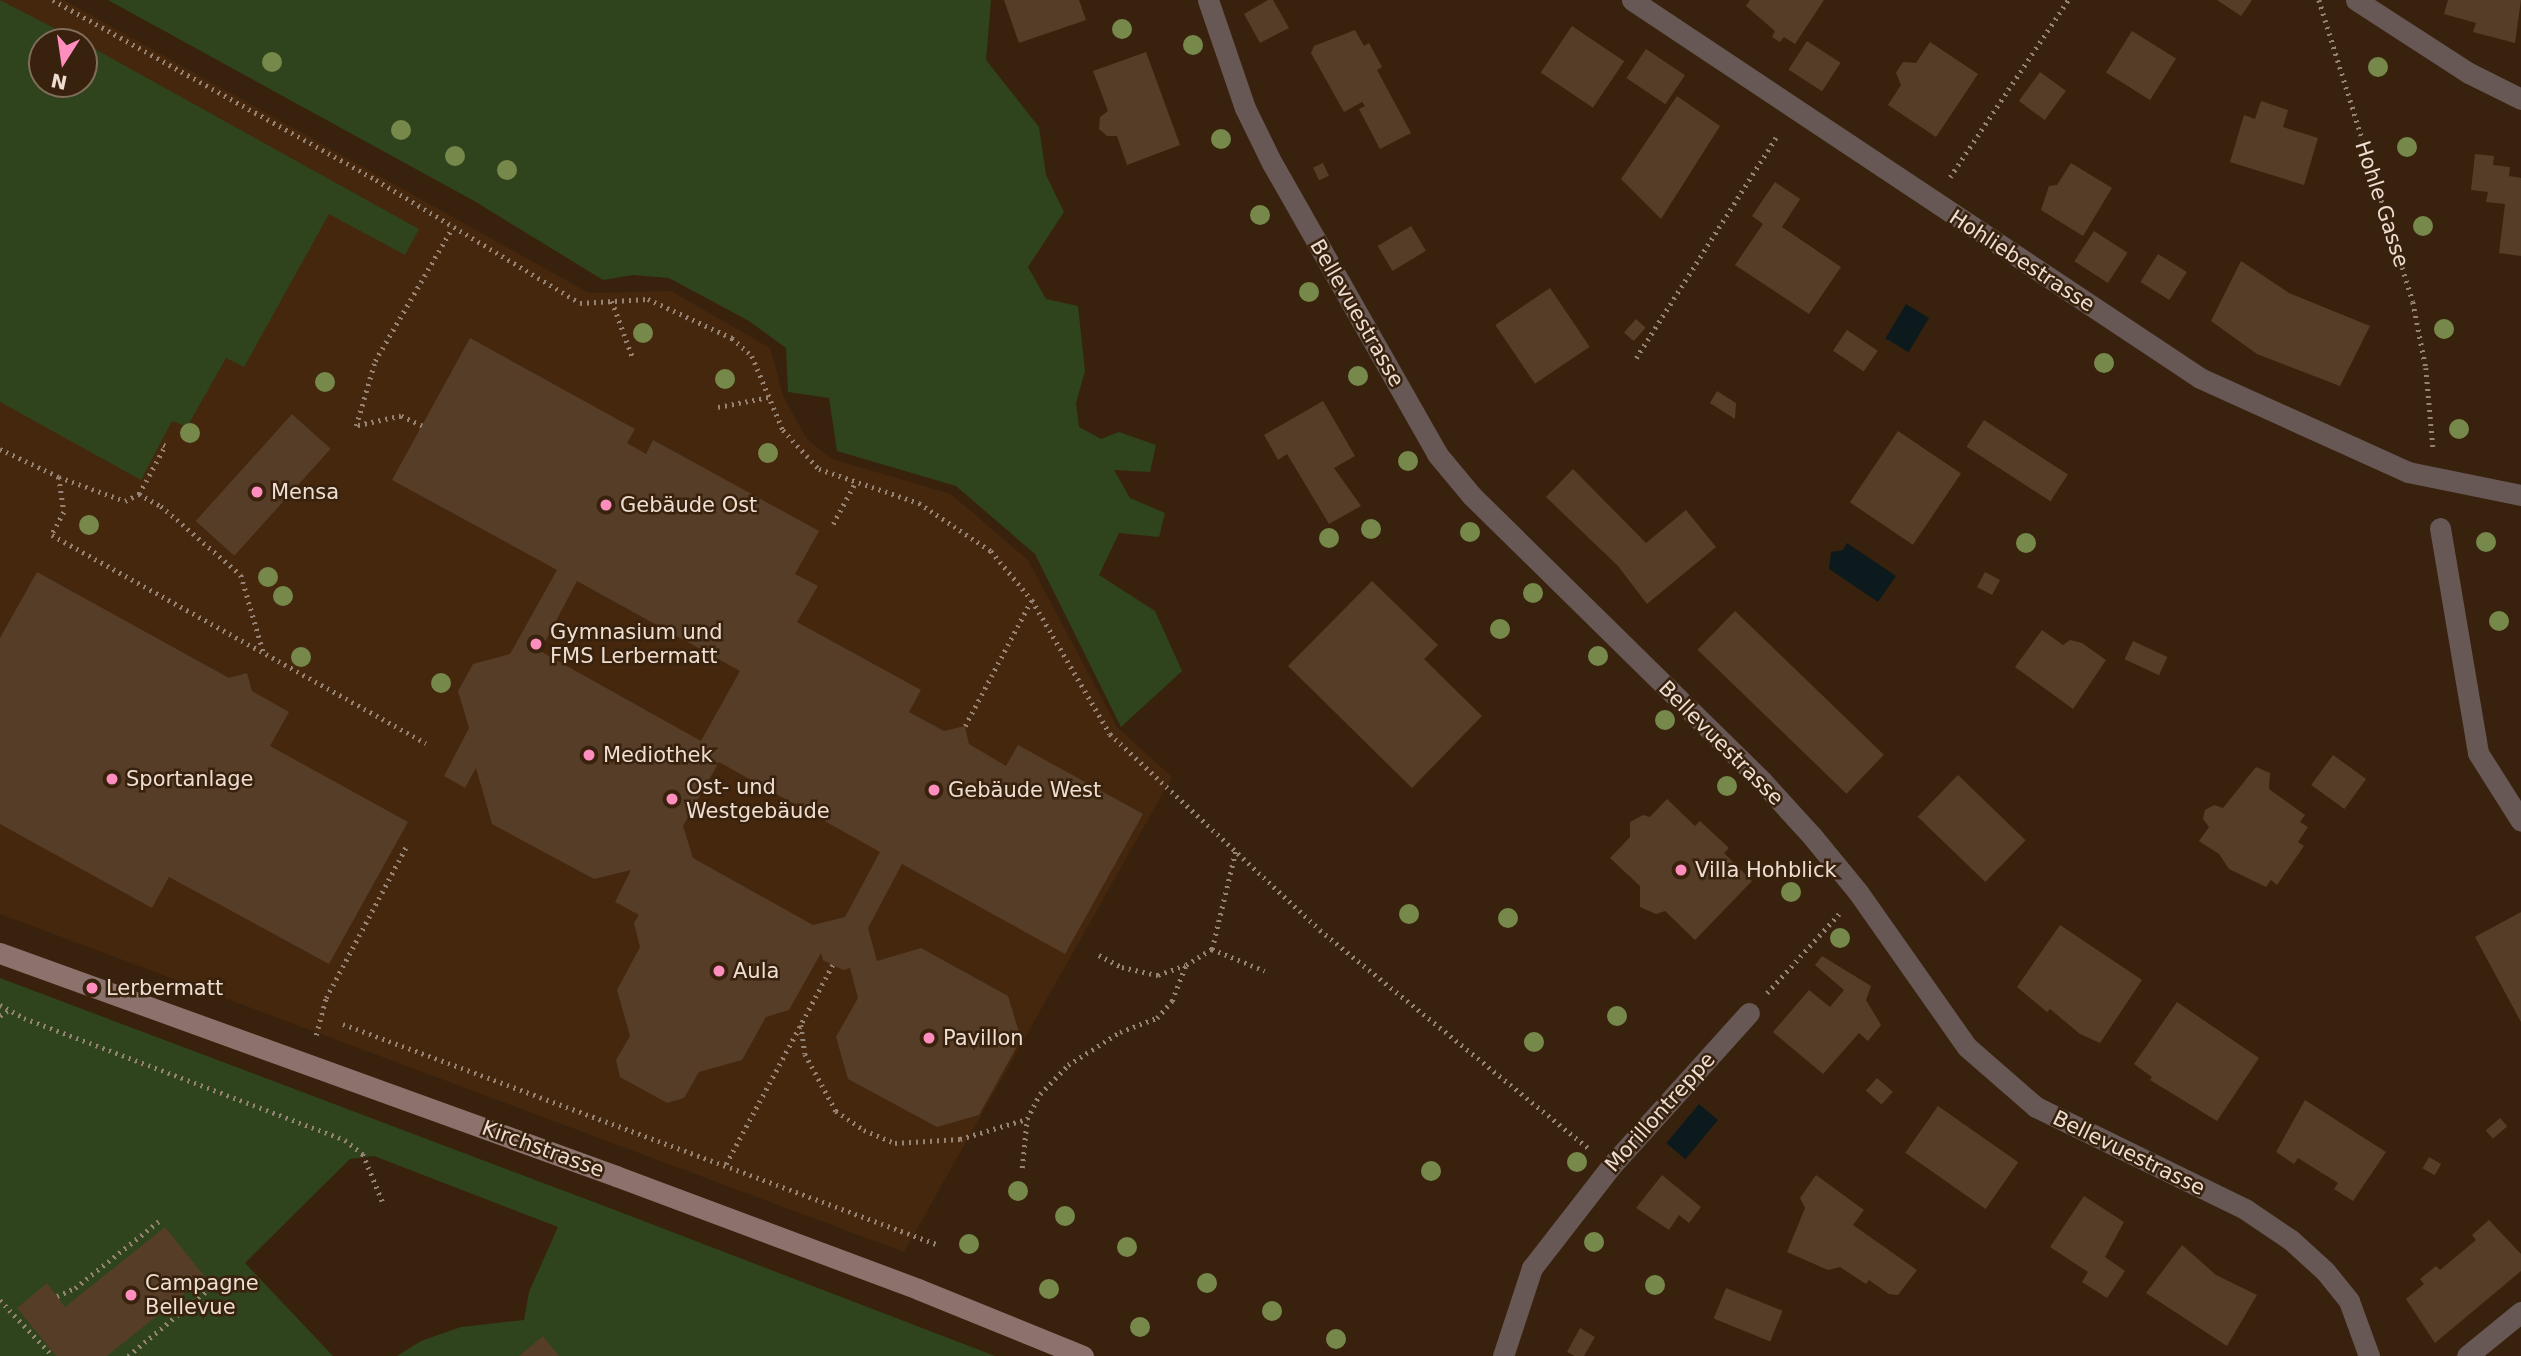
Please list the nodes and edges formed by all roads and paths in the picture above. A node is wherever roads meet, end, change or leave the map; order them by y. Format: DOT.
graph roads {
  1 [pos="53,0"];
  2 [pos="1208,0"];
  3 [pos="1632,0"];
  4 [pos="2068,0"];
  5 [pos="2319,0"];
  6 [pos="2356,0"];
  7 [pos="2521,99"];
  8 [pos="1794,110"];
  9 [pos="1960,162"];
  10 [pos="452,228"];
  11 [pos="612,301"];
  12 [pos="633,358"];
  13 [pos="1636,358"];
  14 [pos="769,397"];
  15 [pos="718,407"];
  16 [pos="2431,411"];
  17 [pos="422,426"];
  18 [pos="160,444"];
  19 [pos="0,449"];
  20 [pos="59,477"];
  21 [pos="855,483"];
  22 [pos="139,494"];
  23 [pos="2521,495"];
  24 [pos="832,524"];
  25 [pos="2440,528"];
  26 [pos="1032,600"];
  27 [pos="264,654"];
  28 [pos="965,726"];
  29 [pos="426,743"];
  30 [pos="2521,821"];
  31 [pos="407,845"];
  32 [pos="1236,848"];
  33 [pos="1858,892"];
  34 [pos="1212,949"];
  35 [pos="0,953"];
  36 [pos="1099,955"];
  37 [pos="833,965"];
  38 [pos="1186,965"];
  39 [pos="1265,971"];
  40 [pos="0,1004"];
  41 [pos="10,1009"];
  42 [pos="1749,1013"];
  43 [pos="0,1016"];
  44 [pos="343,1024"];
  45 [pos="801,1026"];
  46 [pos="309,1063"];
  47 [pos="1027,1119"];
  48 [pos="726,1164"];
  49 [pos="1611,1166"];
  50 [pos="1022,1168"];
  51 [pos="384,1205"];
  52 [pos="159,1221"];
  53 [pos="939,1245"];
  54 [pos="211,1287"];
  55 [pos="57,1296"];
  56 [pos="0,1300"];
  57 [pos="2521,1312"];
  58 [pos="53,1356"];
  59 [pos="128,1356"];
  60 [pos="1083,1356"];
  61 [pos="1503,1356"];
  62 [pos="2369,1356"];
  63 [pos="2467,1356"];
  1 -- 10 [label="path"];
  2 -- 33 [label="street, Bellevuestrasse"];
  3 -- 8 [label="street, Hohliebestrasse"];
  4 -- 9 [label="path"];
  5 -- 16 [label="path, Hohle Gasse"];
  6 -- 7 [label="street"];
  8 -- 13 [label="path"];
  8 -- 23 [label="street, Hohliebestrasse"];
  10 -- 11 [label="path"];
  10 -- 17 [label="path"];
  11 -- 12 [label="path"];
  11 -- 14 [label="path"];
  14 -- 15 [label="path"];
  14 -- 21 [label="path"];
  18 -- 22 [label="path"];
  19 -- 20 [label="path"];
  20 -- 22 [label="path"];
  20 -- 27 [label="path"];
  21 -- 24 [label="path"];
  21 -- 26 [label="path"];
  22 -- 27 [label="path"];
  25 -- 30 [label="street"];
  26 -- 28 [label="path"];
  26 -- 32 [label="path"];
  27 -- 29 [label="path"];
  31 -- 46 [label="path"];
  32 -- 34 [label="path"];
  32 -- 49 [label="path"];
  33 -- 42 [label="path"];
  33 -- 62 [label="street, Bellevuestrasse"];
  34 -- 38 [label="path"];
  34 -- 39 [label="path"];
  35 -- 46 [label="street, Kirchstrasse"];
  36 -- 38 [label="path"];
  37 -- 45 [label="path"];
  38 -- 47 [label="path"];
  40 -- 41 [label="path"];
  41 -- 43 [label="path"];
  41 -- 51 [label="path"];
  42 -- 49 [label="street, Morillontreppe"];
  44 -- 48 [label="path"];
  45 -- 47 [label="path"];
  45 -- 48 [label="path"];
  46 -- 60 [label="street, Kirchstrasse"];
  47 -- 50 [label="path"];
  48 -- 53 [label="path"];
  49 -- 61 [label="street, Morillontreppe"];
  52 -- 55 [label="path"];
  54 -- 59 [label="path"];
  56 -- 58 [label="path"];
  57 -- 63 [label="street"];
}
